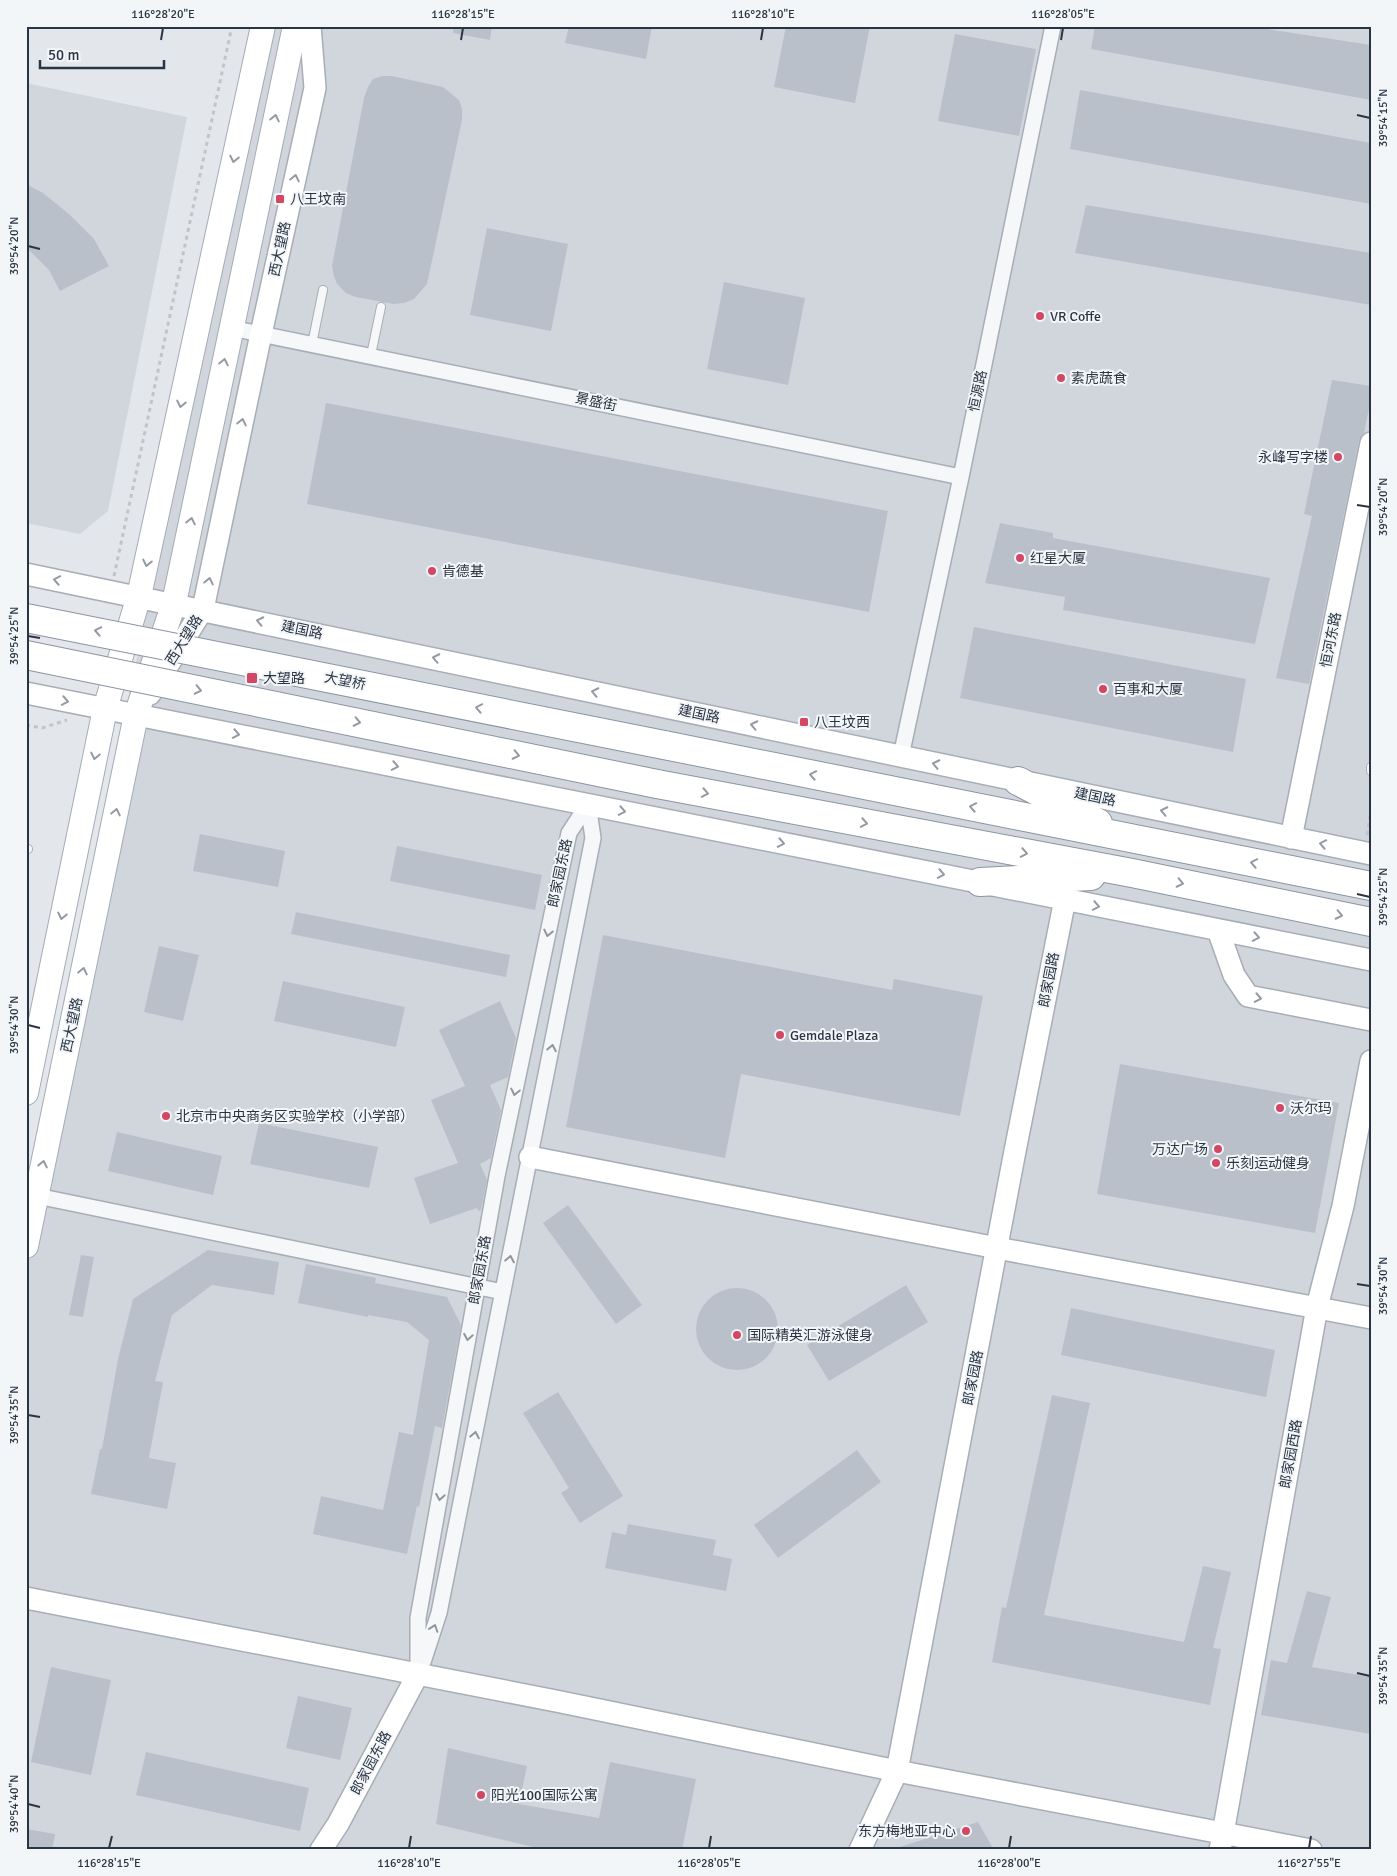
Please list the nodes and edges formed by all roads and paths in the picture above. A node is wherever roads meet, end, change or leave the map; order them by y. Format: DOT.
graph roads {
  1 [pos="232,26"];
  2 [pos="263,26"];
  3 [pos="295,26"];
  4 [pos="310,26"];
  5 [pos="1053,26"];
  6 [pos="323,290"];
  7 [pos="381,307"];
  8 [pos="231,328"];
  9 [pos="261,334"];
  10 [pos="312,344"];
  11 [pos="371,356"];
  12 [pos="1371,443"];
  13 [pos="961,477"];
  14 [pos="26,574"];
  15 [pos="111,590"];
  16 [pos="140,596"];
  17 [pos="174,604"];
  18 [pos="203,610"];
  19 [pos="26,618"];
  20 [pos="26,655"];
  21 [pos="26,693"];
  22 [pos="105,709"];
  23 [pos="136,715"];
  24 [pos="901,756"];
  25 [pos="1371,766"];
  26 [pos="1371,771"];
  27 [pos="1018,781"];
  28 [pos="588,804"];
  29 [pos="1371,810"];
  30 [pos="1124,837"];
  31 [pos="1291,838"];
  32 [pos="1368,853"];
  33 [pos="1132,873"];
  34 [pos="980,882"];
  35 [pos="1371,886"];
  36 [pos="1065,899"];
  37 [pos="1371,922"];
  38 [pos="1218,930"];
  39 [pos="1371,960"];
  40 [pos="1371,1020"];
  41 [pos="1371,1061"];
  42 [pos="26,1093"];
  43 [pos="530,1157"];
  44 [pos="37,1196"];
  45 [pos="26,1246"];
  46 [pos="998,1248"];
  47 [pos="478,1286"];
  48 [pos="503,1292"];
  49 [pos="1317,1307"];
  50 [pos="1371,1318"];
  51 [pos="26,1598"];
  52 [pos="418,1674"];
  53 [pos="897,1771"];
  54 [pos="1222,1841"];
  55 [pos="321,1850"];
  56 [pos="860,1850"];
  57 [pos="1311,1850"];
  1 -- 15 [label="path"];
  2 -- 16 [label="main road, one-way"];
  8 -- 3 [label="main road, 西大望路, one-way"];
  9 -- 4 [label="street, 西大望路, one-way"];
  5 -- 13 [label="street, 恒源路"];
  6 -- 10 [label="lane"];
  7 -- 11 [label="lane"];
  8 -- 9 [label="street, 景盛街"];
  17 -- 8 [label="main road, 西大望路, one-way"];
  9 -- 10 [label="street, 景盛街"];
  18 -- 9 [label="street, 西大望路, one-way"];
  10 -- 11 [label="street, 景盛街"];
  11 -- 13 [label="street, 景盛街"];
  12 -- 31 [label="street, 恒河东路"];
  13 -- 24 [label="street, 恒源路"];
  15 -- 14 [label="street, 建国路, one-way"];
  15 -- 16 [label="street, 建国路"];
  16 -- 17 [label="street, 建国路"];
  16 -- 22 [label="main road"];
  17 -- 18 [label="street, 建国路"];
  17 -- 23 [label="main road, 西大望路"];
  18 -- 23 [label="street, 西大望路"];
  24 -- 18 [label="street, 建国路, one-way"];
  30 -- 19 [label="highway, 大望桥, one-way, bridge"];
  20 -- 33 [label="highway, one-way, bridge"];
  21 -- 22 [label="street, one-way"];
  22 -- 23 [label="street"];
  22 -- 42 [label="main road, one-way"];
  23 -- 28 [label="street, one-way"];
  44 -- 23 [label="main road, 西大望路, one-way"];
  27 -- 24 [label="street, 建国路, one-way"];
  25 -- 26 [label="lane"];
  27 -- 30 [label="highway"];
  31 -- 27 [label="street, 建国路, one-way"];
  28 -- 34 [label="street, one-way"];
  43 -- 28 [label="street, 郎家园东路, one-way"];
  28 -- 47 [label="street, 郎家园东路, one-way"];
  29 -- 32 [label="path"];
  35 -- 30 [label="highway, one-way"];
  32 -- 31 [label="street, 建国路, one-way"];
  33 -- 34 [label="highway"];
  33 -- 37 [label="highway, one-way"];
  34 -- 36 [label="street"];
  36 -- 38 [label="street, one-way"];
  36 -- 46 [label="street, 郎家园路"];
  38 -- 39 [label="street, one-way"];
  38 -- 40 [label="street, one-way"];
  41 -- 49 [label="street, 郎家园西路"];
  43 -- 46 [label="street"];
  48 -- 43 [label="street, 郎家园东路, one-way"];
  44 -- 45 [label="main road, 西大望路"];
  44 -- 47 [label="street"];
  46 -- 49 [label="street"];
  46 -- 53 [label="street, 郎家园路"];
  47 -- 48 [label="street"];
  47 -- 52 [label="street, 郎家园东路, one-way"];
  52 -- 48 [label="street, 郎家园东路, one-way"];
  49 -- 50 [label="street"];
  49 -- 54 [label="street, 郎家园西路"];
  51 -- 52 [label="street"];
  52 -- 53 [label="street"];
  52 -- 55 [label="street, 郎家园东路"];
  53 -- 54 [label="street"];
  53 -- 56 [label="street, 郎家园路"];
  54 -- 57 [label="street"];
}
